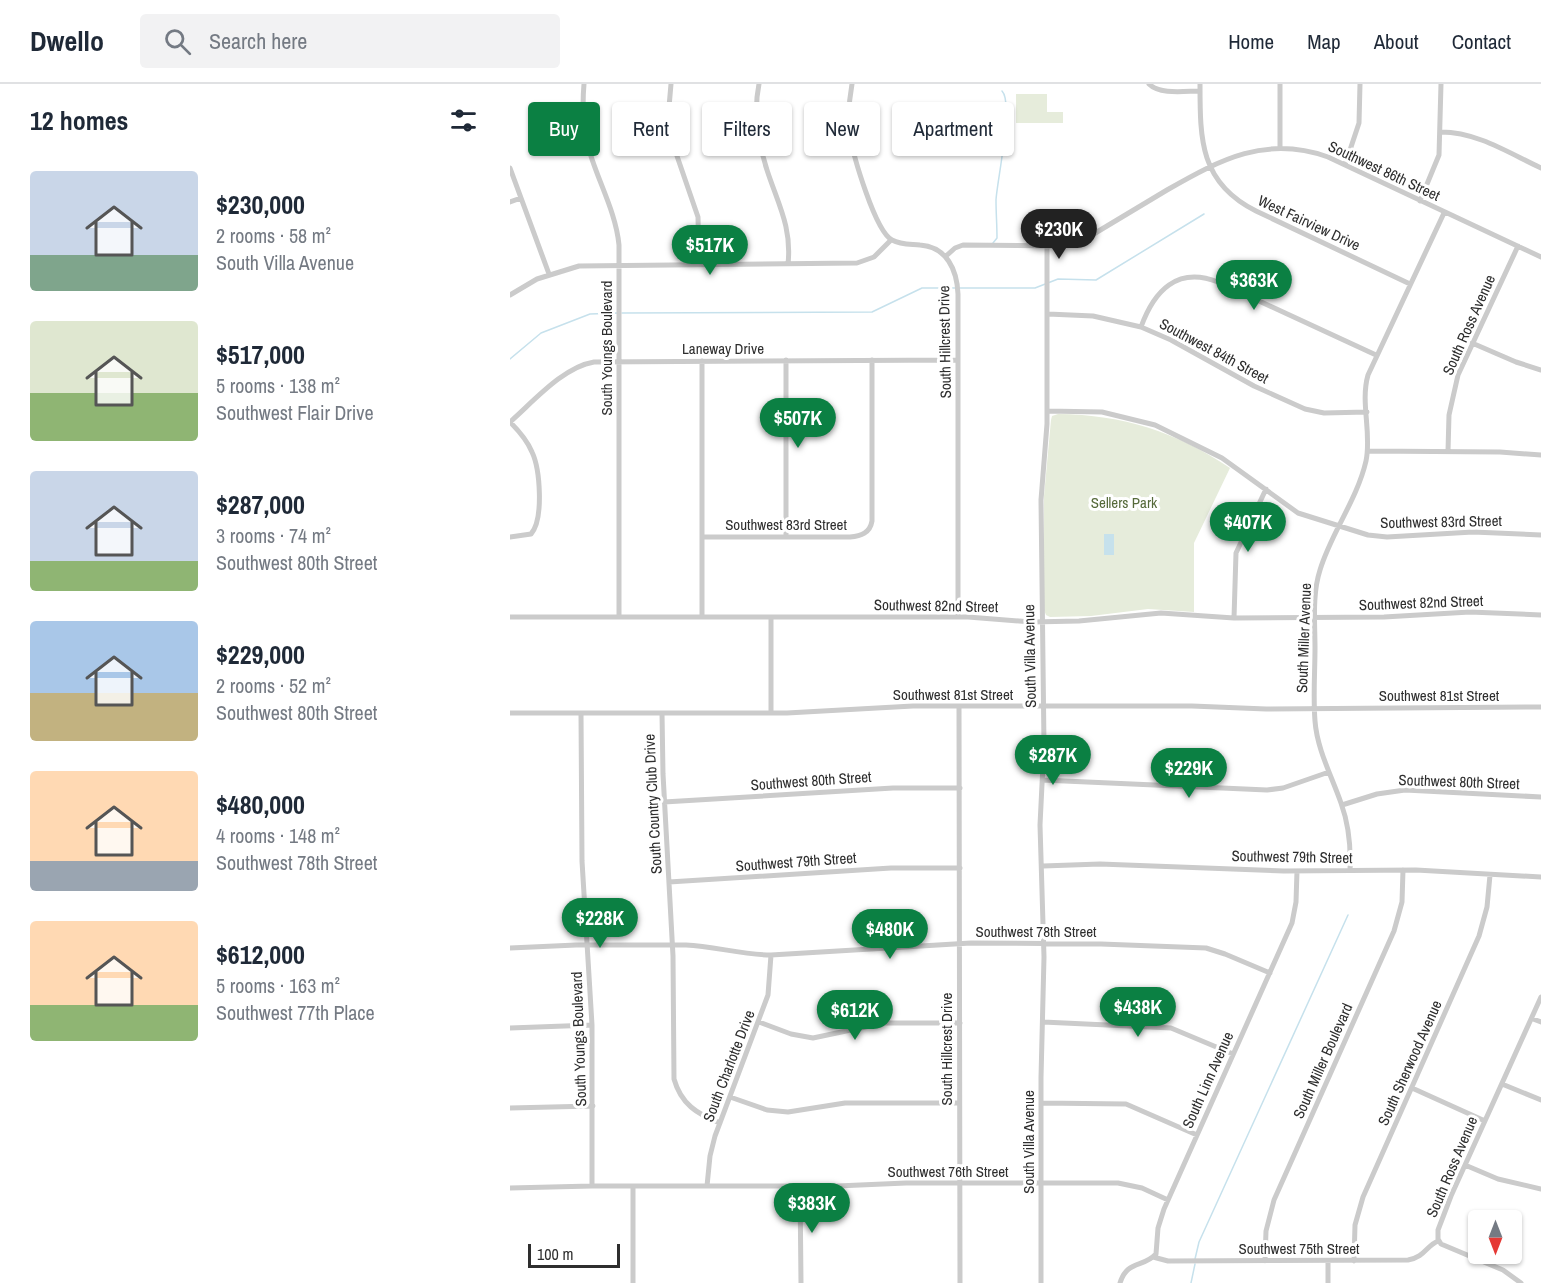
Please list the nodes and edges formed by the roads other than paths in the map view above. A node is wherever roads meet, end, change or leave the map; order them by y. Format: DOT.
graph roads {
  1 [pos="584,84"];
  2 [pos="671,84"];
  3 [pos="759,84"];
  4 [pos="852,84"];
  5 [pos="1149,84"];
  6 [pos="1280,84"];
  7 [pos="1360,84"];
  8 [pos="1441,84"];
  9 [pos="1200,87"];
  10 [pos="1441,132"];
  11 [pos="1280,148"];
  12 [pos="1346,165"];
  13 [pos="1211,167"];
  14 [pos="510,168"];
  15 [pos="1541,168"];
  16 [pos="521,198"];
  17 [pos="1420,201"];
  18 [pos="510,202"];
  19 [pos="1444,213"];
  20 [pos="891,240"];
  21 [pos="1047,245"];
  22 [pos="1518,246"];
  23 [pos="946,256"];
  24 [pos="1541,257"];
  25 [pos="619,264"];
  26 [pos="699,264"];
  27 [pos="788,264"];
  28 [pos="549,274"];
  29 [pos="1410,284"];
  30 [pos="510,295"];
  31 [pos="1048,314"];
  32 [pos="1141,327"];
  33 [pos="1472,343"];
  34 [pos="1377,356"];
  35 [pos="702,360"];
  36 [pos="786,360"];
  37 [pos="872,360"];
  38 [pos="957,360"];
  39 [pos="619,361"];
  40 [pos="1541,370"];
  41 [pos="1047,411"];
  42 [pos="1367,412"];
  43 [pos="510,422"];
  44 [pos="1368,451"];
  45 [pos="1448,451"];
  46 [pos="1541,455"];
  47 [pos="1266,489"];
  48 [pos="1339,526"];
  49 [pos="1541,535"];
  50 [pos="510,537"];
  51 [pos="702,537"];
  52 [pos="786,537"];
  53 [pos="1541,615"];
  54 [pos="702,616"];
  55 [pos="510,617"];
  56 [pos="619,617"];
  57 [pos="771,617"];
  58 [pos="958,617"];
  59 [pos="1234,618"];
  60 [pos="1315,618"];
  61 [pos="1042,622"];
  62 [pos="959,706"];
  63 [pos="1044,706"];
  64 [pos="1541,707"];
  65 [pos="1314,709"];
  66 [pos="510,713"];
  67 [pos="581,713"];
  68 [pos="662,713"];
  69 [pos="771,713"];
  70 [pos="1329,772"];
  71 [pos="1042,780"];
  72 [pos="960,788"];
  73 [pos="1541,797"];
  74 [pos="664,802"];
  75 [pos="1342,805"];
  76 [pos="1043,866"];
  77 [pos="960,868"];
  78 [pos="1350,870"];
  79 [pos="1403,870"];
  80 [pos="1297,871"];
  81 [pos="1490,875"];
  82 [pos="1541,877"];
  83 [pos="669,882"];
  84 [pos="1044,943"];
  85 [pos="959,944"];
  86 [pos="588,945"];
  87 [pos="673,945"];
  88 [pos="510,948"];
  89 [pos="771,955"];
  90 [pos="1270,973"];
  91 [pos="1541,997"];
  92 [pos="1533,1019"];
  93 [pos="759,1022"];
  94 [pos="1043,1022"];
  95 [pos="1541,1022"];
  96 [pos="960,1023"];
  97 [pos="592,1025"];
  98 [pos="510,1028"];
  99 [pos="1233,1054"];
  100 [pos="1502,1084"];
  101 [pos="1412,1088"];
  102 [pos="730,1097"];
  103 [pos="1541,1100"];
  104 [pos="959,1103"];
  105 [pos="1041,1103"];
  106 [pos="593,1106"];
  107 [pos="510,1108"];
  108 [pos="1485,1121"];
  109 [pos="720,1123"];
  110 [pos="1197,1136"];
  111 [pos="1466,1165"];
  112 [pos="960,1183"];
  113 [pos="1041,1183"];
  114 [pos="592,1186"];
  115 [pos="633,1186"];
  116 [pos="707,1186"];
  117 [pos="800,1186"];
  118 [pos="510,1188"];
  119 [pos="1541,1189"];
  120 [pos="1168,1200"];
  121 [pos="1438,1241"];
  122 [pos="1153,1257"];
  123 [pos="1265,1261"];
  124 [pos="1328,1261"];
  125 [pos="1354,1261"];
  126 [pos="633,1283"];
  127 [pos="801,1283"];
  128 [pos="960,1283"];
  129 [pos="1041,1283"];
  130 [pos="1120,1283"];
  131 [pos="1328,1283"];
  132 [pos="1521,1283"];
  1 -- 25 [label="street, South Youngs Boulevard"];
  2 -- 26 [label="street"];
  3 -- 27 [label="street"];
  4 -- 20 [label="street"];
  5 -- 9 [label="street"];
  6 -- 11 [label="street"];
  7 -- 12 [label="street"];
  8 -- 10 [label="street"];
  9 -- 13 [label="street, West Fairview Drive"];
  10 -- 15 [label="street"];
  10 -- 17 [label="street"];
  11 -- 12 [label="street, Southwest 86th Street"];
  11 -- 13 [label="street, Southwest 86th Street"];
  12 -- 17 [label="street, Southwest 86th Street"];
  13 -- 21 [label="street, Southwest 86th Street"];
  13 -- 29 [label="street, West Fairview Drive"];
  14 -- 16 [label="street"];
  16 -- 18 [label="street"];
  16 -- 28 [label="street"];
  17 -- 19 [label="street, Southwest 86th Street"];
  19 -- 22 [label="street, Southwest 86th Street"];
  19 -- 29 [label="street, South Miller Avenue"];
  20 -- 23 [label="street"];
  20 -- 27 [label="street"];
  21 -- 23 [label="street, Southwest 86th Street"];
  21 -- 31 [label="street, South Villa Avenue"];
  22 -- 24 [label="street, Southwest 86th Street"];
  22 -- 33 [label="street, South Ross Avenue"];
  23 -- 38 [label="street, South Hillcrest Drive"];
  25 -- 26 [label="street"];
  25 -- 28 [label="street"];
  25 -- 39 [label="street, South Youngs Boulevard"];
  26 -- 27 [label="street"];
  28 -- 30 [label="street"];
  29 -- 34 [label="street, South Miller Avenue"];
  31 -- 32 [label="street, Southwest 84th Street"];
  31 -- 41 [label="street, South Villa Avenue"];
  32 -- 34 [label="street"];
  32 -- 42 [label="street, Southwest 84th Street"];
  33 -- 40 [label="street"];
  33 -- 45 [label="street, South Ross Avenue"];
  34 -- 42 [label="street, South Miller Avenue"];
  35 -- 36 [label="street, Laneway Drive"];
  35 -- 39 [label="street, Laneway Drive"];
  35 -- 51 [label="street"];
  36 -- 37 [label="street, Laneway Drive"];
  36 -- 52 [label="street"];
  37 -- 38 [label="street, Laneway Drive"];
  37 -- 52 [label="street, Southwest 83rd Street"];
  38 -- 58 [label="street, South Hillcrest Drive"];
  39 -- 43 [label="street, Laneway Drive"];
  39 -- 56 [label="street, South Youngs Boulevard"];
  41 -- 47 [label="street, Southwest 83rd Street"];
  41 -- 61 [label="street, South Villa Avenue"];
  42 -- 44 [label="street, South Miller Avenue"];
  43 -- 50 [label="street"];
  44 -- 45 [label="street"];
  44 -- 48 [label="street, South Miller Avenue"];
  45 -- 46 [label="street"];
  47 -- 48 [label="street, Southwest 83rd Street"];
  47 -- 59 [label="street"];
  48 -- 49 [label="street, Southwest 83rd Street"];
  48 -- 60 [label="street, South Miller Avenue"];
  51 -- 52 [label="street, Southwest 83rd Street"];
  51 -- 54 [label="street"];
  53 -- 60 [label="street, Southwest 82nd Street"];
  54 -- 56 [label="street, Southwest 82nd Street"];
  54 -- 57 [label="street, Southwest 82nd Street"];
  55 -- 56 [label="street, Southwest 82nd Street"];
  57 -- 58 [label="street, Southwest 82nd Street"];
  57 -- 69 [label="street"];
  58 -- 61 [label="street, Southwest 82nd Street"];
  59 -- 60 [label="street, Southwest 82nd Street"];
  59 -- 61 [label="street, Southwest 82nd Street"];
  60 -- 65 [label="street, South Miller Avenue"];
  61 -- 63 [label="street, South Villa Avenue"];
  62 -- 63 [label="street, Southwest 81st Street"];
  62 -- 69 [label="street, Southwest 81st Street"];
  62 -- 72 [label="street, South Hillcrest Drive"];
  63 -- 65 [label="street, Southwest 81st Street"];
  63 -- 71 [label="street, South Villa Avenue"];
  64 -- 65 [label="street, Southwest 81st Street"];
  65 -- 70 [label="street, South Miller Avenue"];
  66 -- 67 [label="street, Southwest 81st Street"];
  67 -- 68 [label="street, Southwest 81st Street"];
  67 -- 86 [label="street, South Youngs Boulevard"];
  68 -- 69 [label="street, Southwest 81st Street"];
  68 -- 74 [label="street, South Country Club Drive"];
  70 -- 71 [label="street"];
  70 -- 75 [label="street, South Miller Avenue"];
  71 -- 76 [label="street, South Villa Avenue"];
  72 -- 74 [label="street, Southwest 80th Street"];
  72 -- 77 [label="street, South Hillcrest Drive"];
  73 -- 75 [label="street, Southwest 80th Street"];
  74 -- 83 [label="street, South Country Club Drive"];
  75 -- 78 [label="street, South Miller Avenue"];
  76 -- 80 [label="street, Southwest 79th Street"];
  76 -- 84 [label="street, South Villa Avenue"];
  77 -- 83 [label="street, Southwest 79th Street"];
  77 -- 85 [label="street, South Hillcrest Drive"];
  78 -- 79 [label="street, Southwest 79th Street"];
  78 -- 80 [label="street, Southwest 79th Street"];
  79 -- 81 [label="street, Southwest 79th Street"];
  79 -- 123 [label="street, South Miller Boulevard"];
  80 -- 90 [label="street, South Linn Avenue"];
  81 -- 82 [label="street, Southwest 79th Street"];
  81 -- 101 [label="street, South Sherwood Avenue"];
  83 -- 87 [label="street, South Country Club Drive"];
  84 -- 85 [label="street, Southwest 78th Street"];
  84 -- 90 [label="street, Southwest 78th Street"];
  84 -- 94 [label="street, South Villa Avenue"];
  85 -- 89 [label="street, Southwest 78th Street"];
  85 -- 96 [label="street, South Hillcrest Drive"];
  86 -- 87 [label="street, Southwest 78th Street"];
  86 -- 88 [label="street, Southwest 78th Street"];
  86 -- 97 [label="street, South Youngs Boulevard"];
  87 -- 89 [label="street, Southwest 78th Street"];
  87 -- 109 [label="street, South Country Club Drive"];
  89 -- 93 [label="street, South Charlotte Drive"];
  90 -- 99 [label="street, South Linn Avenue"];
  91 -- 92 [label="street"];
  92 -- 95 [label="street"];
  92 -- 100 [label="street, South Ross Avenue"];
  93 -- 96 [label="street"];
  93 -- 102 [label="street, South Charlotte Drive"];
  94 -- 99 [label="street"];
  94 -- 105 [label="street, South Villa Avenue"];
  96 -- 104 [label="street, South Hillcrest Drive"];
  97 -- 98 [label="street"];
  97 -- 106 [label="street, South Youngs Boulevard"];
  99 -- 110 [label="street, South Linn Avenue"];
  100 -- 103 [label="street"];
  100 -- 108 [label="street, South Ross Avenue"];
  101 -- 108 [label="street"];
  101 -- 125 [label="street, South Sherwood Avenue"];
  102 -- 104 [label="street"];
  102 -- 109 [label="street, South Charlotte Drive"];
  104 -- 112 [label="street, South Hillcrest Drive"];
  105 -- 110 [label="street"];
  105 -- 113 [label="street, South Villa Avenue"];
  106 -- 107 [label="street"];
  106 -- 114 [label="street, South Youngs Boulevard"];
  108 -- 111 [label="street, South Ross Avenue"];
  109 -- 116 [label="street, South Charlotte Drive"];
  110 -- 120 [label="street, South Linn Avenue"];
  111 -- 119 [label="street"];
  111 -- 121 [label="street, South Ross Avenue"];
  112 -- 113 [label="street, Southwest 76th Street"];
  112 -- 117 [label="street, Southwest 76th Street"];
  112 -- 128 [label="street, South Hillcrest Drive"];
  113 -- 120 [label="street, Southwest 76th Street"];
  113 -- 129 [label="street, South Villa Avenue"];
  114 -- 115 [label="street, Southwest 76th Street"];
  114 -- 118 [label="street, Southwest 76th Street"];
  115 -- 116 [label="street, Southwest 76th Street"];
  115 -- 126 [label="street"];
  116 -- 117 [label="street, Southwest 76th Street"];
  117 -- 127 [label="street"];
  120 -- 122 [label="street, South Linn Avenue"];
  121 -- 125 [label="street, Southwest 75th Street"];
  121 -- 132 [label="street, South Ross Avenue"];
  122 -- 123 [label="street, Southwest 75th Street"];
  122 -- 130 [label="street"];
  123 -- 124 [label="street, Southwest 75th Street"];
  124 -- 125 [label="street, Southwest 75th Street"];
  124 -- 131 [label="street"];
}
